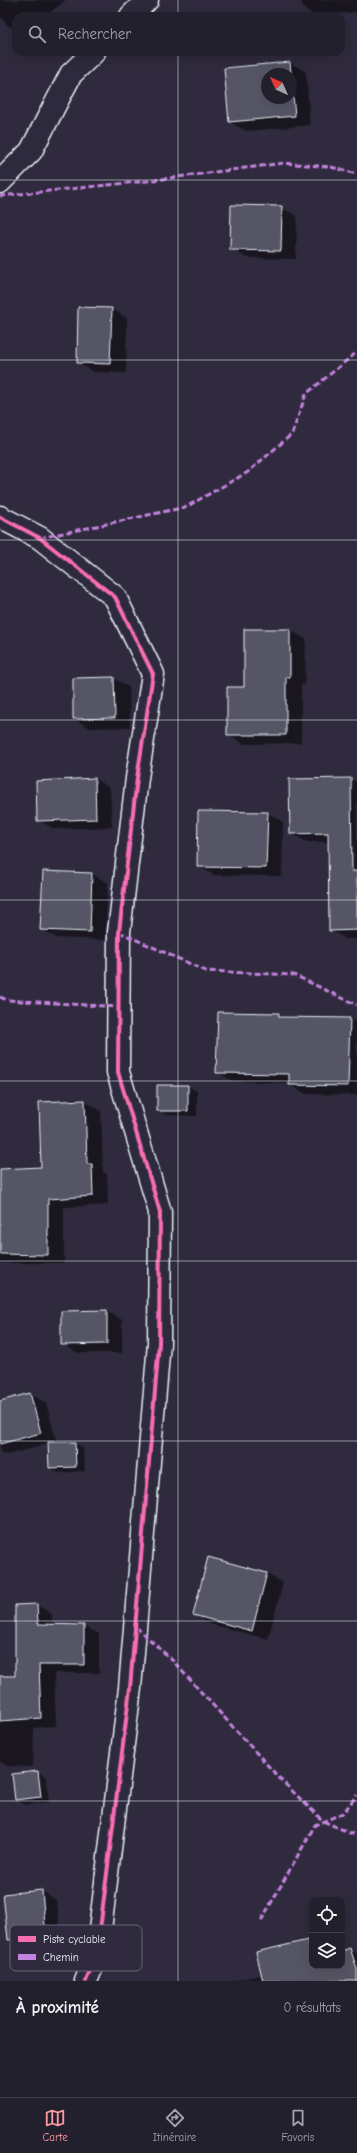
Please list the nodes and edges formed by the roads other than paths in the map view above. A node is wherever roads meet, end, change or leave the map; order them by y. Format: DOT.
graph roads {
  1 [pos="147,0"];
  2 [pos="135,12"];
  3 [pos="90,56"];
  4 [pos="0,182"];
  5 [pos="0,517"];
  6 [pos="101,1925"];
  7 [pos="81,1971"];
  8 [pos="90,1971"];
  9 [pos="72,1981"];
  10 [pos="86,1981"];
  1 -- 2 [label="street"];
  3 -- 4 [label="street"];
  5 -- 6 [label="street"];
  7 -- 9 [label="street"];
  8 -- 10 [label="street"];
}
